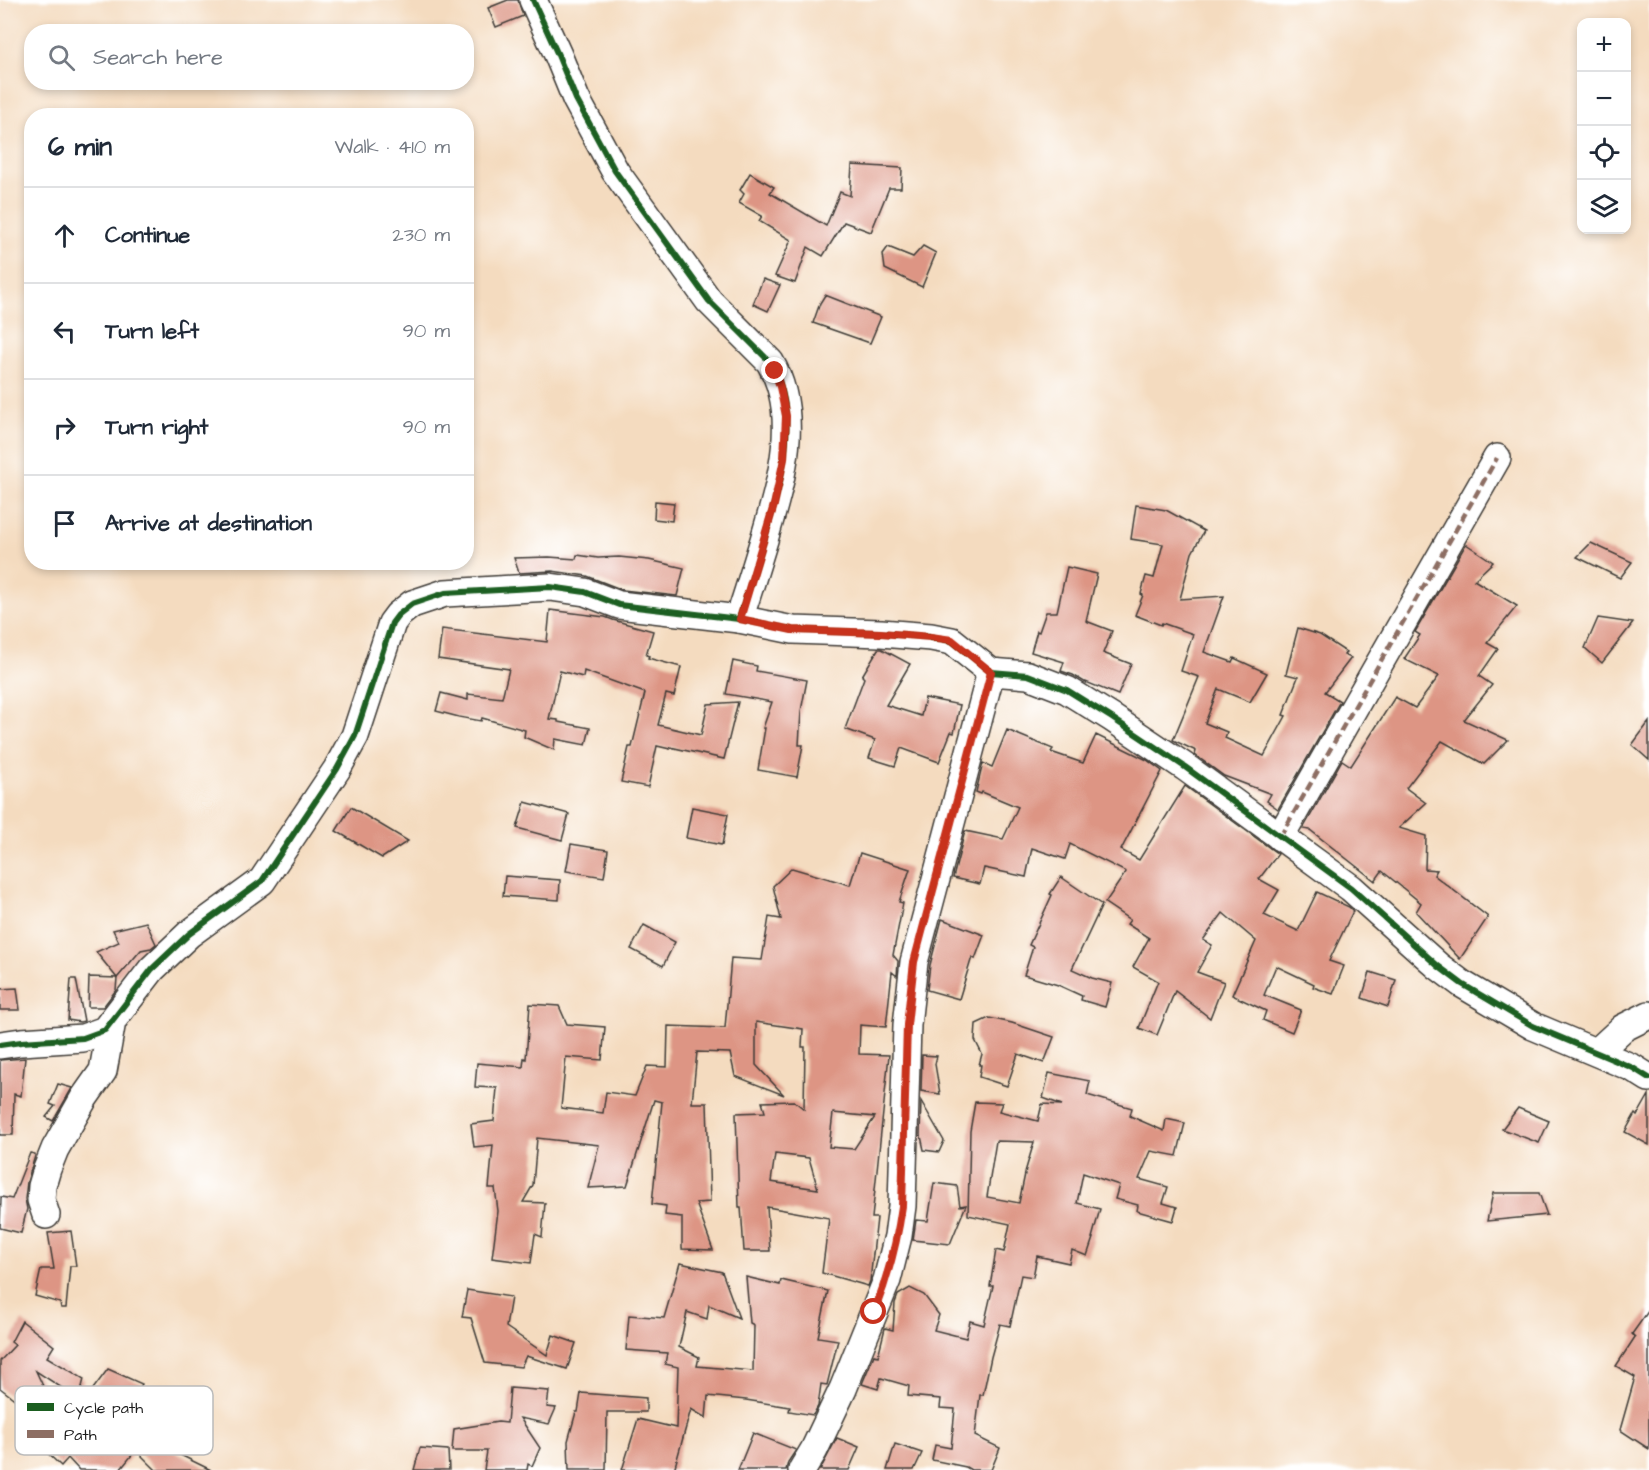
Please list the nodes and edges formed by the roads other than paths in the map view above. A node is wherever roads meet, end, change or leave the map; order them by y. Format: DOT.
graph roads {
  1 [pos="533,0"];
  2 [pos="1497,458"];
  3 [pos="740,619"];
  4 [pos="991,672"];
  5 [pos="1280,837"];
  6 [pos="1649,1015"];
  7 [pos="112,1021"];
  8 [pos="0,1045"];
  9 [pos="1597,1052"];
  10 [pos="1649,1078"];
  11 [pos="46,1215"];
  12 [pos="802,1470"];
  1 -- 3 [label="street"];
  2 -- 5 [label="street"];
  3 -- 4 [label="street"];
  3 -- 7 [label="street"];
  4 -- 5 [label="street"];
  4 -- 12 [label="street"];
  5 -- 9 [label="street"];
  6 -- 9 [label="street"];
  7 -- 8 [label="street"];
  7 -- 11 [label="street"];
  9 -- 10 [label="street"];
}
